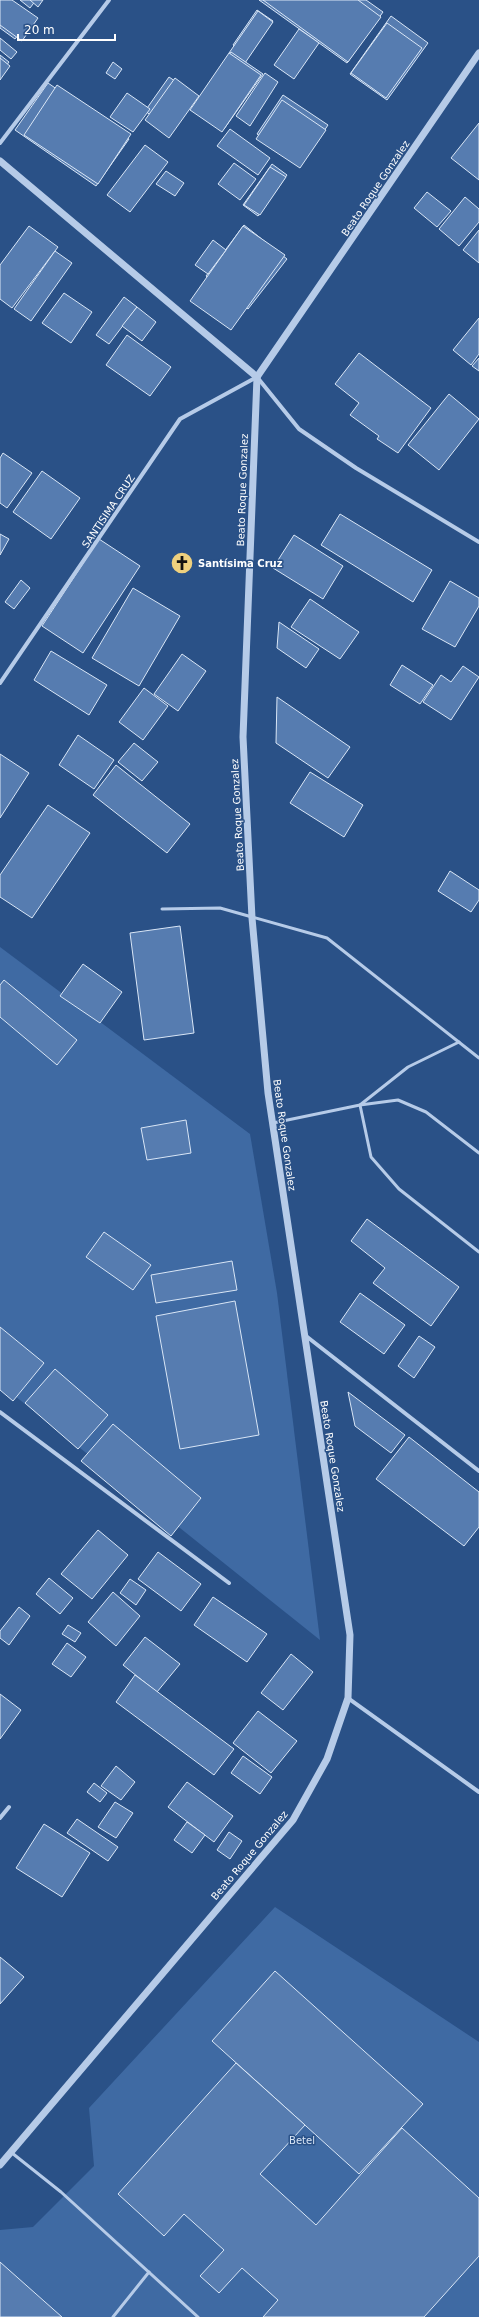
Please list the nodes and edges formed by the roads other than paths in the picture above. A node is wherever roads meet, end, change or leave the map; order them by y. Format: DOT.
graph roads {
  1 [pos="109,0"];
  2 [pos="479,53"];
  3 [pos="0,144"];
  4 [pos="0,161"];
  5 [pos="257,377"];
  6 [pos="478,541"];
  7 [pos="0,683"];
  8 [pos="162,910"];
  9 [pos="252,918"];
  10 [pos="459,1042"];
  11 [pos="479,1058"];
  12 [pos="360,1105"];
  13 [pos="273,1123"];
  14 [pos="479,1153"];
  15 [pos="479,1252"];
  16 [pos="305,1336"];
  17 [pos="0,1412"];
  18 [pos="479,1471"];
  19 [pos="229,1583"];
  20 [pos="348,1698"];
  21 [pos="479,1792"];
  22 [pos="9,1808"];
  23 [pos="0,1818"];
  24 [pos="12,2152"];
  25 [pos="0,2165"];
  26 [pos="149,2272"];
  27 [pos="113,2317"];
  28 [pos="198,2317"];
  1 -- 3 [label="street"];
  2 -- 5 [label="street, Beato Roque Gonzalez"];
  4 -- 5 [label="street"];
  5 -- 6 [label="street"];
  5 -- 7 [label="street, SANTISIMA CRUZ"];
  5 -- 9 [label="street, Beato Roque Gonzalez"];
  8 -- 9 [label="lane"];
  9 -- 10 [label="lane"];
  9 -- 13 [label="street, Beato Roque Gonzalez"];
  10 -- 11 [label="lane"];
  10 -- 12 [label="lane"];
  12 -- 13 [label="lane"];
  12 -- 14 [label="lane"];
  12 -- 15 [label="lane"];
  13 -- 16 [label="street, Beato Roque Gonzalez"];
  16 -- 18 [label="street"];
  16 -- 20 [label="street, Beato Roque Gonzalez"];
  17 -- 19 [label="street"];
  20 -- 21 [label="street"];
  20 -- 24 [label="street, Beato Roque Gonzalez"];
  22 -- 23 [label="street"];
  24 -- 25 [label="street, Beato Roque Gonzalez"];
  24 -- 26 [label="lane"];
  26 -- 27 [label="lane"];
  26 -- 28 [label="lane"];
}
